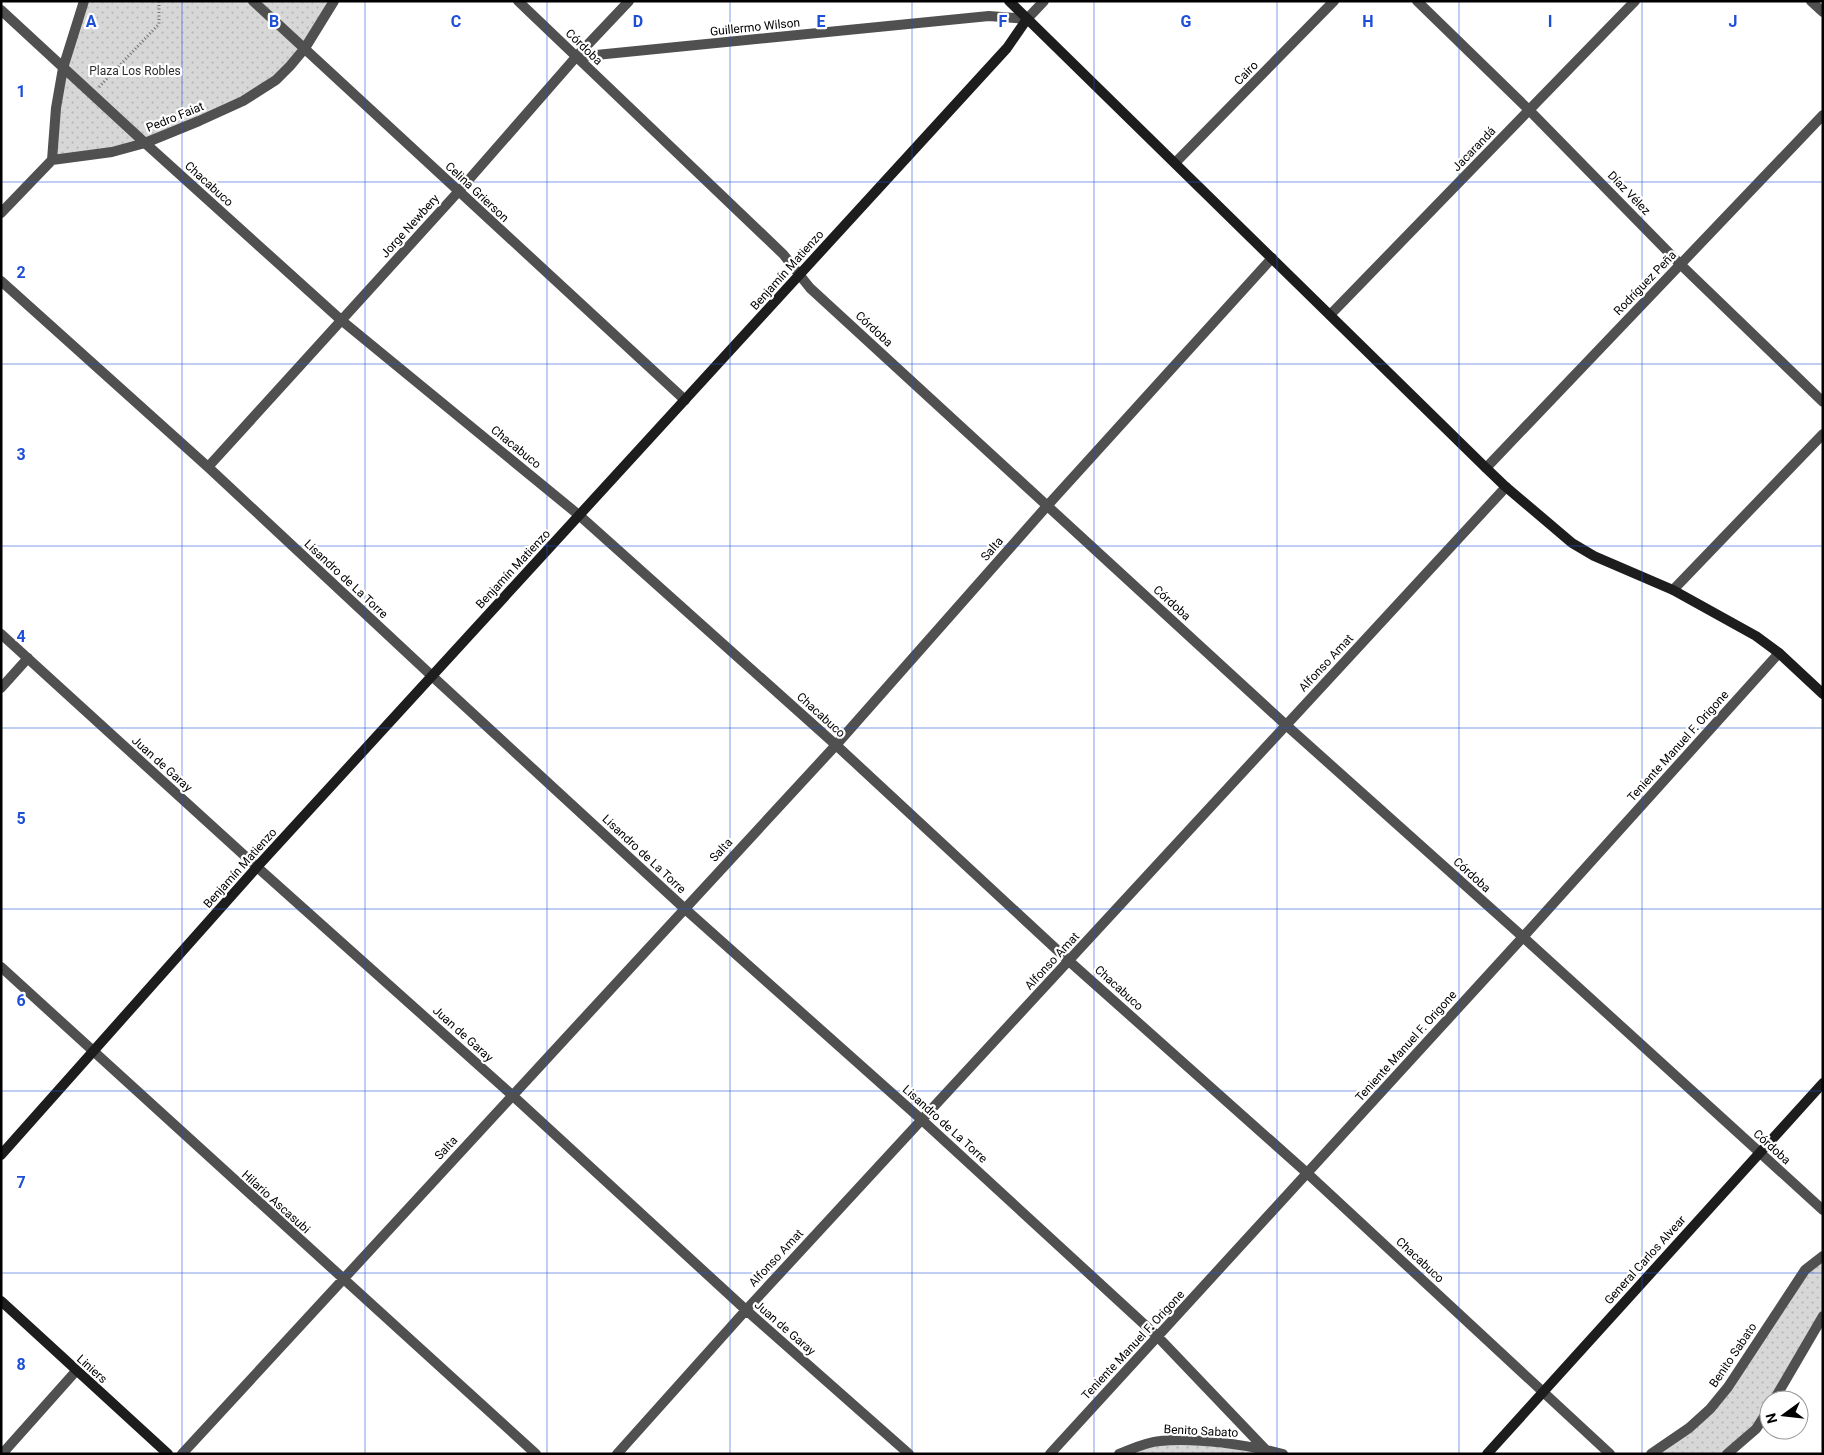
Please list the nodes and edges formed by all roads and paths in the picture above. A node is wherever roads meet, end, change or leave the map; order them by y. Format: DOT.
graph roads {
  1 [pos="84,1"];
  2 [pos="159,1"];
  3 [pos="253,1"];
  4 [pos="334,1"];
  5 [pos="518,1"];
  6 [pos="629,1"];
  7 [pos="1008,1"];
  8 [pos="1044,1"];
  9 [pos="1334,1"];
  10 [pos="1417,1"];
  11 [pos="1635,1"];
  12 [pos="1811,1"];
  13 [pos="1,10"];
  14 [pos="1823,12"];
  15 [pos="1027,19"];
  16 [pos="306,48"];
  17 [pos="576,57"];
  18 [pos="63,68"];
  19 [pos="92,94"];
  20 [pos="1530,110"];
  21 [pos="1823,116"];
  22 [pos="144,143"];
  23 [pos="52,160"];
  24 [pos="1174,163"];
  25 [pos="458,192"];
  26 [pos="1,214"];
  27 [pos="1272,258"];
  28 [pos="1680,264"];
  29 [pos="799,275"];
  30 [pos="1,281"];
  31 [pos="1330,315"];
  32 [pos="341,320"];
  33 [pos="685,400"];
  34 [pos="1823,402"];
  35 [pos="1823,434"];
  36 [pos="208,467"];
  37 [pos="1486,468"];
  38 [pos="1506,487"];
  39 [pos="1047,506"];
  40 [pos="580,516"];
  41 [pos="1673,590"];
  42 [pos="1,634"];
  43 [pos="1779,653"];
  44 [pos="28,658"];
  45 [pos="432,676"];
  46 [pos="1,688"];
  47 [pos="1823,694"];
  48 [pos="1286,725"];
  49 [pos="836,745"];
  50 [pos="257,867"];
  51 [pos="684,908"];
  52 [pos="1523,937"];
  53 [pos="1069,961"];
  54 [pos="1,967"];
  55 [pos="93,1052"];
  56 [pos="1823,1083"];
  57 [pos="512,1095"];
  58 [pos="922,1120"];
  59 [pos="1759,1152"];
  60 [pos="1,1154"];
  61 [pos="1307,1173"];
  62 [pos="1823,1210"];
  63 [pos="1823,1256"];
  64 [pos="343,1279"];
  65 [pos="1,1301"];
  66 [pos="746,1310"];
  67 [pos="1823,1316"];
  68 [pos="1158,1337"];
  69 [pos="76,1371"];
  70 [pos="1780,1390"];
  71 [pos="1543,1391"];
  72 [pos="1759,1424"];
  73 [pos="1265,1449"];
  74 [pos="2,1454"];
  75 [pos="168,1454"];
  76 [pos="182,1454"];
  77 [pos="536,1454"];
  78 [pos="617,1454"];
  79 [pos="908,1454"];
  80 [pos="1050,1454"];
  81 [pos="1119,1454"];
  82 [pos="1283,1454"];
  83 [pos="1487,1454"];
  84 [pos="1610,1454"];
  85 [pos="1651,1454"];
  86 [pos="1728,1454"];
  1 -- 18 [label="street"];
  2 -- 19 [label="path"];
  3 -- 16 [label="street, Celina Grierson"];
  4 -- 16 [label="street, Pedro Faiat"];
  5 -- 17 [label="street, Córdoba"];
  6 -- 17 [label="street, Jorge Newbery"];
  7 -- 15 [label="street"];
  8 -- 15 [label="street, Benjamín Matienzo"];
  9 -- 24 [label="street, Cairo"];
  10 -- 20 [label="street, Díaz Vélez"];
  11 -- 20 [label="street, Jacarandá"];
  12 -- 14 [label="street"];
  13 -- 18 [label="street, Chacabuco"];
  15 -- 17 [label="street, Guillermo Wilson"];
  15 -- 24 [label="street"];
  15 -- 29 [label="street, Benjamín Matienzo"];
  16 -- 22 [label="street, Pedro Faiat"];
  16 -- 25 [label="street, Celina Grierson"];
  17 -- 25 [label="street, Jorge Newbery"];
  17 -- 29 [label="street, Córdoba"];
  18 -- 19 [label="street, Chacabuco"];
  18 -- 23 [label="street"];
  19 -- 22 [label="street, Chacabuco"];
  20 -- 28 [label="street, Díaz Vélez"];
  20 -- 31 [label="street, Jacarandá"];
  21 -- 28 [label="street, Rodríguez Peña"];
  22 -- 23 [label="street, Pedro Faiat"];
  22 -- 32 [label="street, Chacabuco"];
  23 -- 26 [label="street"];
  24 -- 27 [label="street"];
  25 -- 32 [label="street, Jorge Newbery"];
  25 -- 33 [label="street, Celina Grierson"];
  27 -- 31 [label="street"];
  27 -- 39 [label="street, Salta"];
  28 -- 34 [label="street, Díaz Vélez"];
  28 -- 37 [label="street, Rodríguez Peña"];
  29 -- 33 [label="street, Benjamín Matienzo"];
  29 -- 39 [label="street, Córdoba"];
  30 -- 36 [label="street, Lisandro de La Torre"];
  31 -- 37 [label="street"];
  32 -- 36 [label="street, Jorge Newbery"];
  32 -- 40 [label="street, Chacabuco"];
  33 -- 40 [label="street, Benjamín Matienzo"];
  35 -- 41 [label="street"];
  36 -- 45 [label="street, Lisandro de La Torre"];
  37 -- 38 [label="street"];
  38 -- 41 [label="street"];
  38 -- 48 [label="street, Alfonso Amat"];
  39 -- 48 [label="street, Córdoba"];
  39 -- 49 [label="street, Salta"];
  40 -- 45 [label="street, Benjamín Matienzo"];
  40 -- 49 [label="street, Chacabuco"];
  41 -- 43 [label="street"];
  42 -- 44 [label="street, Juan de Garay"];
  43 -- 47 [label="street"];
  43 -- 52 [label="street, Teniente Manuel F. Origone"];
  44 -- 46 [label="street"];
  44 -- 50 [label="street, Juan de Garay"];
  45 -- 50 [label="street, Benjamín Matienzo"];
  45 -- 51 [label="street, Lisandro de La Torre"];
  48 -- 52 [label="street, Córdoba"];
  48 -- 53 [label="street, Alfonso Amat"];
  49 -- 51 [label="street, Salta"];
  49 -- 53 [label="street, Chacabuco"];
  50 -- 55 [label="street, Benjamín Matienzo"];
  50 -- 57 [label="street, Juan de Garay"];
  51 -- 57 [label="street, Salta"];
  51 -- 58 [label="street, Lisandro de La Torre"];
  52 -- 59 [label="street, Córdoba"];
  52 -- 61 [label="street, Teniente Manuel F. Origone"];
  53 -- 58 [label="street, Alfonso Amat"];
  53 -- 61 [label="street, Chacabuco"];
  54 -- 55 [label="street, Hilario Ascasubi"];
  55 -- 60 [label="street, Benjamín Matienzo"];
  55 -- 64 [label="street, Hilario Ascasubi"];
  56 -- 59 [label="street, General Carlos Alvear"];
  57 -- 64 [label="street, Salta"];
  57 -- 66 [label="street, Juan de Garay"];
  58 -- 66 [label="street, Alfonso Amat"];
  58 -- 68 [label="street, Lisandro de La Torre"];
  59 -- 62 [label="street, Córdoba"];
  59 -- 71 [label="street, General Carlos Alvear"];
  61 -- 68 [label="street, Teniente Manuel F. Origone"];
  61 -- 71 [label="street, Chacabuco"];
  63 -- 85 [label="street, Benito Sabato"];
  64 -- 76 [label="street, Salta"];
  64 -- 77 [label="street, Hilario Ascasubi"];
  65 -- 69 [label="street, Liniers"];
  66 -- 78 [label="street, Alfonso Amat"];
  66 -- 79 [label="street, Juan de Garay"];
  67 -- 70 [label="street"];
  68 -- 73 [label="street, Lisandro de La Torre"];
  68 -- 80 [label="street, Teniente Manuel F. Origone"];
  69 -- 74 [label="street"];
  69 -- 75 [label="street, Liniers"];
  71 -- 83 [label="street, General Carlos Alvear"];
  71 -- 84 [label="street, Chacabuco"];
  72 -- 86 [label="street"];
  73 -- 81 [label="street, Benito Sabato"];
  73 -- 82 [label="street, Benito Sabato"];
}
